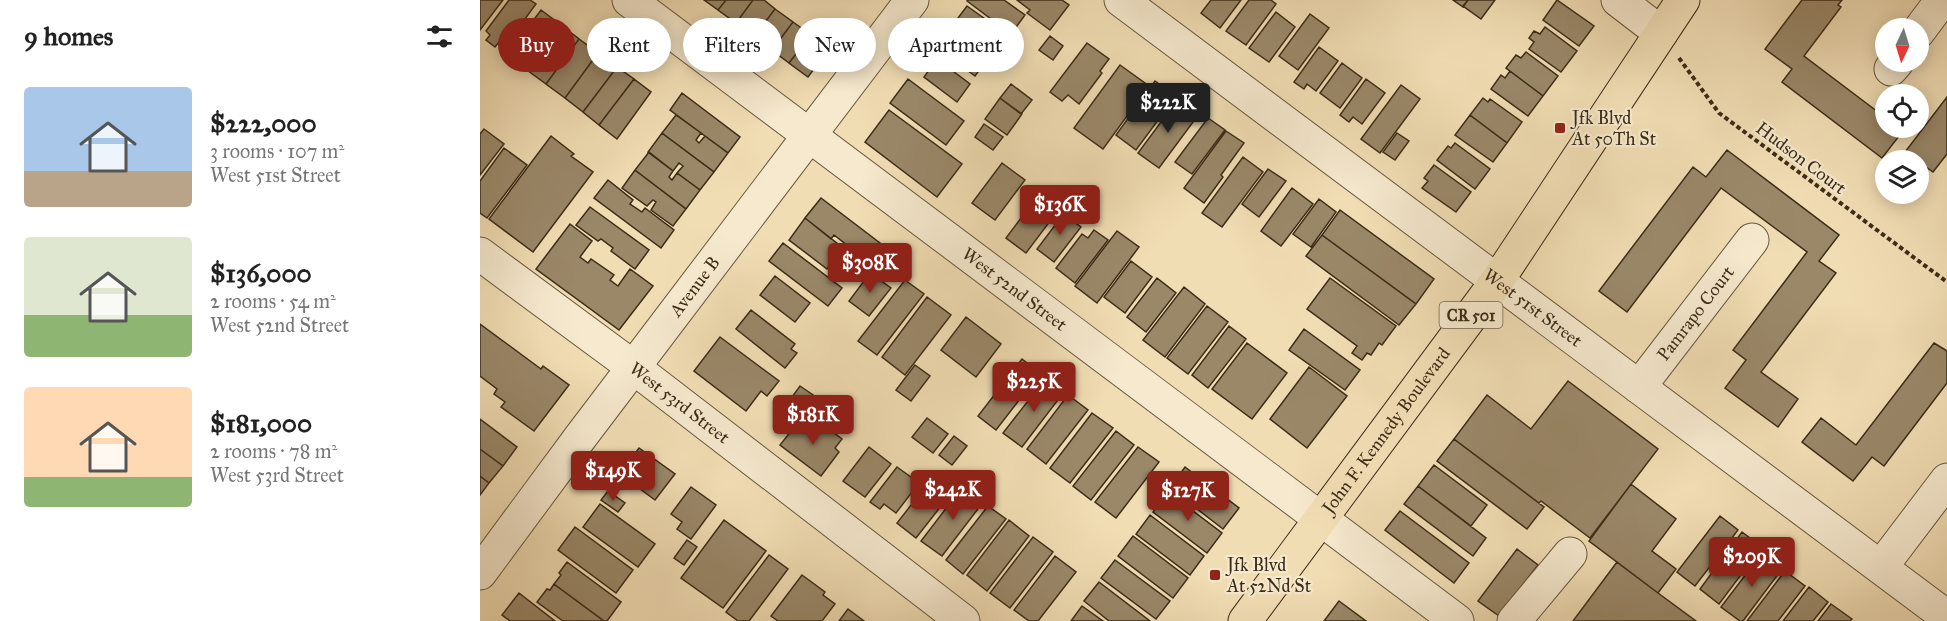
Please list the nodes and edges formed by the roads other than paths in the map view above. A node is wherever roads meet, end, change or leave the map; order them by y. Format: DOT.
graph roads {
  1 [pos="629,0"];
  2 [pos="912,0"];
  3 [pos="1120,0"];
  4 [pos="1618,0"];
  5 [pos="1683,0"];
  6 [pos="1942,0"];
  7 [pos="1928,18"];
  8 [pos="1661,33"];
  9 [pos="809,135"];
  10 [pos="1752,240"];
  11 [pos="480,254"];
  12 [pos="1497,281"];
  13 [pos="633,367"];
  14 [pos="1640,387"];
  15 [pos="1947,480"];
  16 [pos="1320,518"];
  17 [pos="1570,554"];
  18 [pos="1881,567"];
  19 [pos="480,573"];
  20 [pos="1947,616"];
  21 [pos="963,621"];
  22 [pos="1245,621"];
  23 [pos="1456,621"];
  24 [pos="1514,621"];
  1 -- 9 [label="street, West 52nd Street"];
  2 -- 9 [label="street, Avenue B"];
  3 -- 12 [label="street, West 51st Street"];
  4 -- 8 [label="street"];
  5 -- 8 [label="main road, John F. Kennedy Boulevard / CR 501"];
  6 -- 7 [label="street"];
  8 -- 12 [label="main road, John F. Kennedy Boulevard / CR 501"];
  9 -- 13 [label="street, Avenue B"];
  9 -- 16 [label="street, West 52nd Street"];
  10 -- 14 [label="street, Pamrapo Court"];
  11 -- 13 [label="street, West 53rd Street"];
  12 -- 14 [label="street, West 51st Street"];
  12 -- 16 [label="main road, John F. Kennedy Boulevard / CR 501"];
  13 -- 19 [label="street, Avenue B"];
  13 -- 21 [label="street, West 53rd Street"];
  14 -- 18 [label="street, West 51st Street"];
  15 -- 18 [label="street"];
  16 -- 22 [label="main road, John F. Kennedy Boulevard / CR 501"];
  16 -- 23 [label="street, West 52nd Street"];
  17 -- 24 [label="street"];
  18 -- 20 [label="street, West 51st Street"];
}
